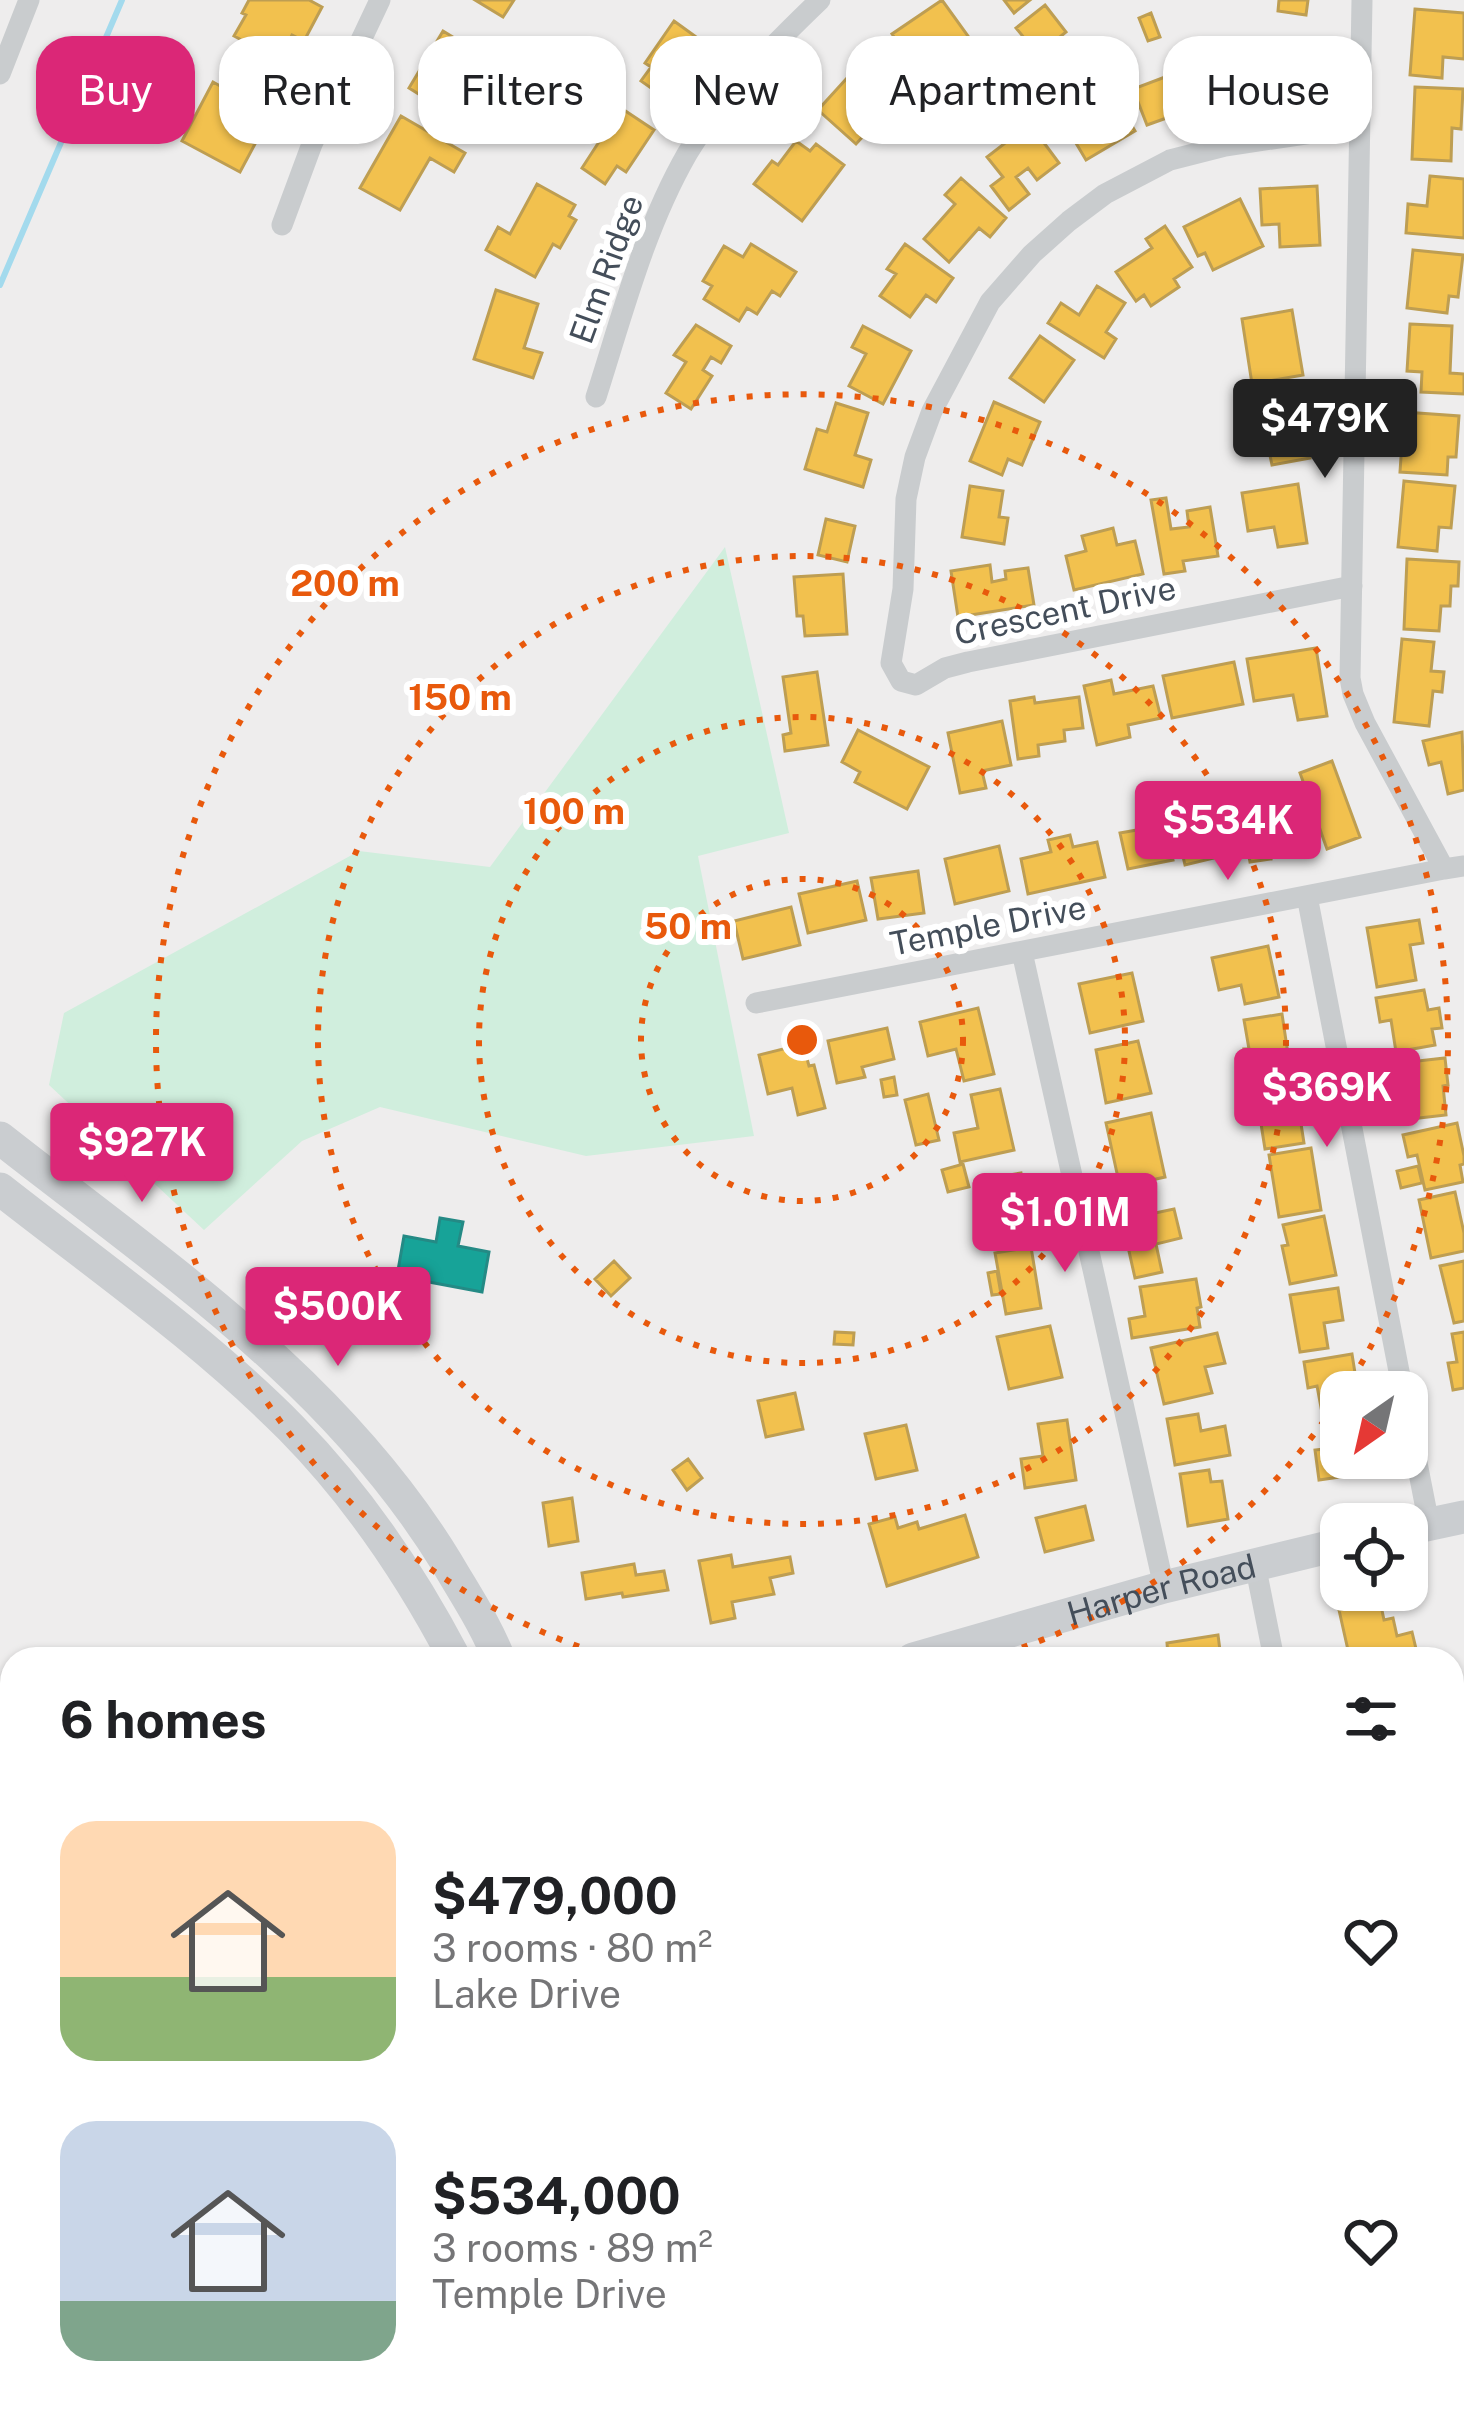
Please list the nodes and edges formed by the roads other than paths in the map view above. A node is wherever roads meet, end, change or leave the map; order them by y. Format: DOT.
graph roads {
  1 [pos="29,0"];
  2 [pos="380,0"];
  3 [pos="820,0"];
  4 [pos="1362,0"];
  5 [pos="1361,36"];
  6 [pos="0,74"];
  7 [pos="1237,144"];
  8 [pos="1359,144"];
  9 [pos="282,225"];
  10 [pos="596,397"];
  11 [pos="1352,586"];
  12 [pos="1454,867"];
  13 [pos="1307,896"];
  14 [pos="1022,952"];
  15 [pos="756,1003"];
  16 [pos="0,1138"];
  17 [pos="0,1189"];
  18 [pos="240,1326"];
  19 [pos="216,1358"];
  20 [pos="1399,1371"];
  21 [pos="1464,1517"];
  22 [pos="1428,1525"];
  23 [pos="1320,1549"];
  24 [pos="1255,1564"];
  25 [pos="1164,1587"];
  26 [pos="448,1647"];
  27 [pos="493,1647"];
  28 [pos="955,1647"];
  29 [pos="1272,1647"];
  1 -- 6 [label="street"];
  2 -- 9 [label="street"];
  3 -- 10 [label="street, Elm Ridge"];
  4 -- 5 [label="street"];
  7 -- 11 [label="street, Crescent Drive"];
  8 -- 11 [label="street"];
  11 -- 12 [label="street"];
  12 -- 13 [label="street, Temple Drive"];
  13 -- 14 [label="street, Temple Drive"];
  13 -- 20 [label="street"];
  14 -- 15 [label="street, Temple Drive"];
  14 -- 25 [label="street"];
  16 -- 18 [label="main road"];
  17 -- 19 [label="main road"];
  18 -- 19 [label="street"];
  18 -- 27 [label="main road"];
  19 -- 26 [label="main road"];
  21 -- 22 [label="main road"];
  23 -- 24 [label="main road, Harper Road"];
  24 -- 25 [label="main road, Harper Road"];
  24 -- 29 [label="street"];
  25 -- 28 [label="main road, Harper Road"];
}
